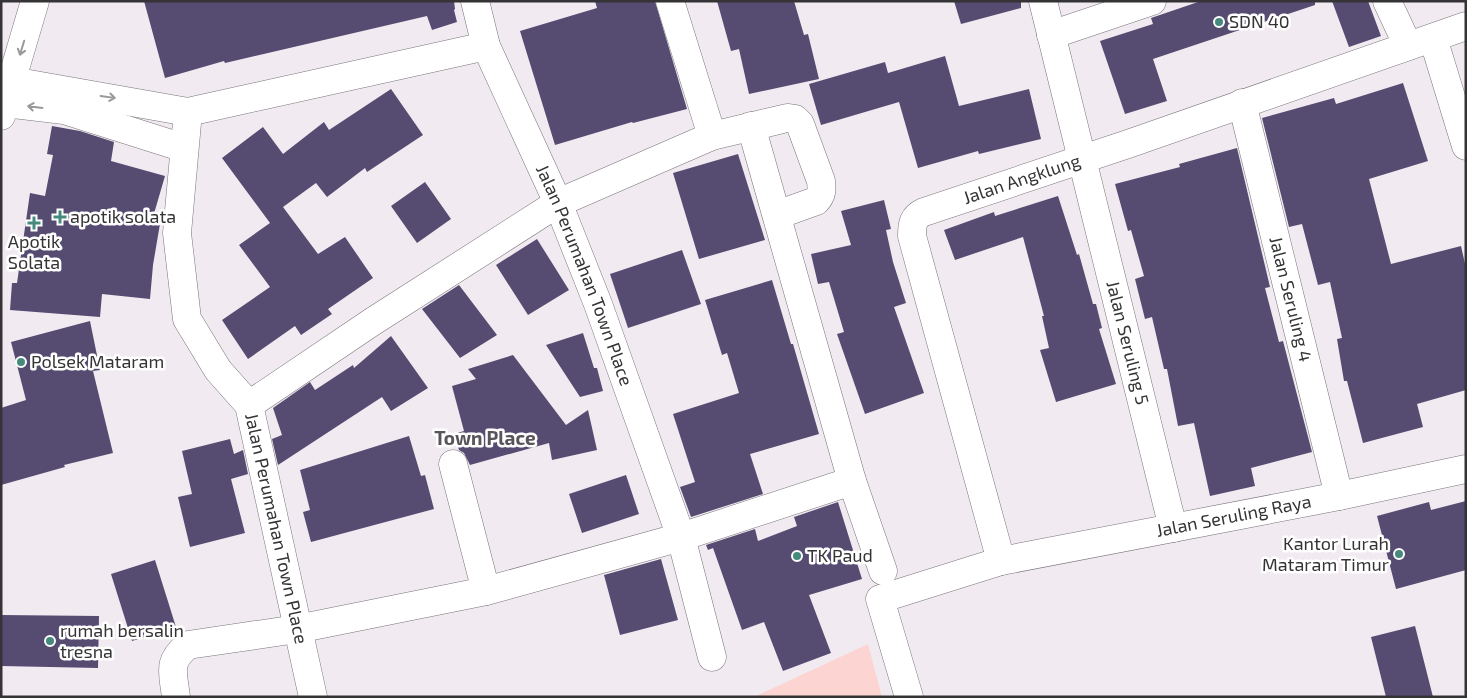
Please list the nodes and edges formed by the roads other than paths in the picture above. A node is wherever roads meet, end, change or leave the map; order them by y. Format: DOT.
graph roads {
  1 [pos="35,1"];
  2 [pos="475,1"];
  3 [pos="670,1"];
  4 [pos="1043,1"];
  5 [pos="1152,1"];
  6 [pos="1387,1"];
  7 [pos="1466,26"];
  8 [pos="1051,35"];
  9 [pos="1420,42"];
  10 [pos="486,46"];
  11 [pos="6,100"];
  12 [pos="1242,103"];
  13 [pos="188,112"];
  14 [pos="751,126"];
  15 [pos="712,136"];
  16 [pos="1466,146"];
  17 [pos="184,148"];
  18 [pos="1082,158"];
  19 [pos="558,203"];
  20 [pos="777,215"];
  21 [pos="249,405"];
  22 [pos="453,464"];
  23 [pos="1466,469"];
  24 [pos="852,482"];
  25 [pos="1339,496"];
  26 [pos="1173,528"];
  27 [pos="682,537"];
  28 [pos="1001,561"];
  29 [pos="883,571"];
  30 [pos="486,591"];
  31 [pos="297,629"];
  32 [pos="712,657"];
  33 [pos="176,697"];
  34 [pos="313,697"];
  35 [pos="909,697"];
  1 -- 11 [label="street, one-way"];
  2 -- 10 [label="street, Jalan Perumahan Town Place"];
  3 -- 15 [label="street"];
  4 -- 8 [label="street, Jalan Seruling 5"];
  5 -- 8 [label="street"];
  6 -- 9 [label="street"];
  7 -- 9 [label="street, Jalan Angklung"];
  8 -- 18 [label="street, Jalan Seruling 5"];
  9 -- 12 [label="street, Jalan Angklung"];
  9 -- 16 [label="street"];
  10 -- 13 [label="street"];
  10 -- 19 [label="street, Jalan Perumahan Town Place"];
  11 -- 13 [label="street, one-way"];
  17 -- 11 [label="street, one-way"];
  12 -- 18 [label="street, Jalan Angklung"];
  12 -- 25 [label="street, Jalan Seruling 4"];
  13 -- 17 [label="street, Jalan Perumahan Town Place"];
  14 -- 15 [label="street"];
  14 -- 20 [label="street"];
  14 -- 20 [label="street"];
  15 -- 19 [label="street"];
  17 -- 21 [label="street, Jalan Perumahan Town Place"];
  18 -- 26 [label="street, Jalan Seruling 5"];
  18 -- 28 [label="street, Jalan Angklung"];
  19 -- 21 [label="street"];
  19 -- 27 [label="street, Jalan Perumahan Town Place"];
  20 -- 24 [label="street"];
  21 -- 31 [label="street, Jalan Perumahan Town Place"];
  22 -- 30 [label="street"];
  23 -- 25 [label="street, Jalan Seruling Raya"];
  24 -- 27 [label="street"];
  24 -- 29 [label="street"];
  25 -- 26 [label="street, Jalan Seruling Raya"];
  26 -- 28 [label="street, Jalan Seruling Raya"];
  27 -- 30 [label="street"];
  27 -- 32 [label="street, Jalan Perumahan Town Place"];
  28 -- 35 [label="street, Jalan Seruling Raya"];
  30 -- 31 [label="street"];
  31 -- 33 [label="street"];
  31 -- 34 [label="street, Jalan Perumahan Town Place"];
}
